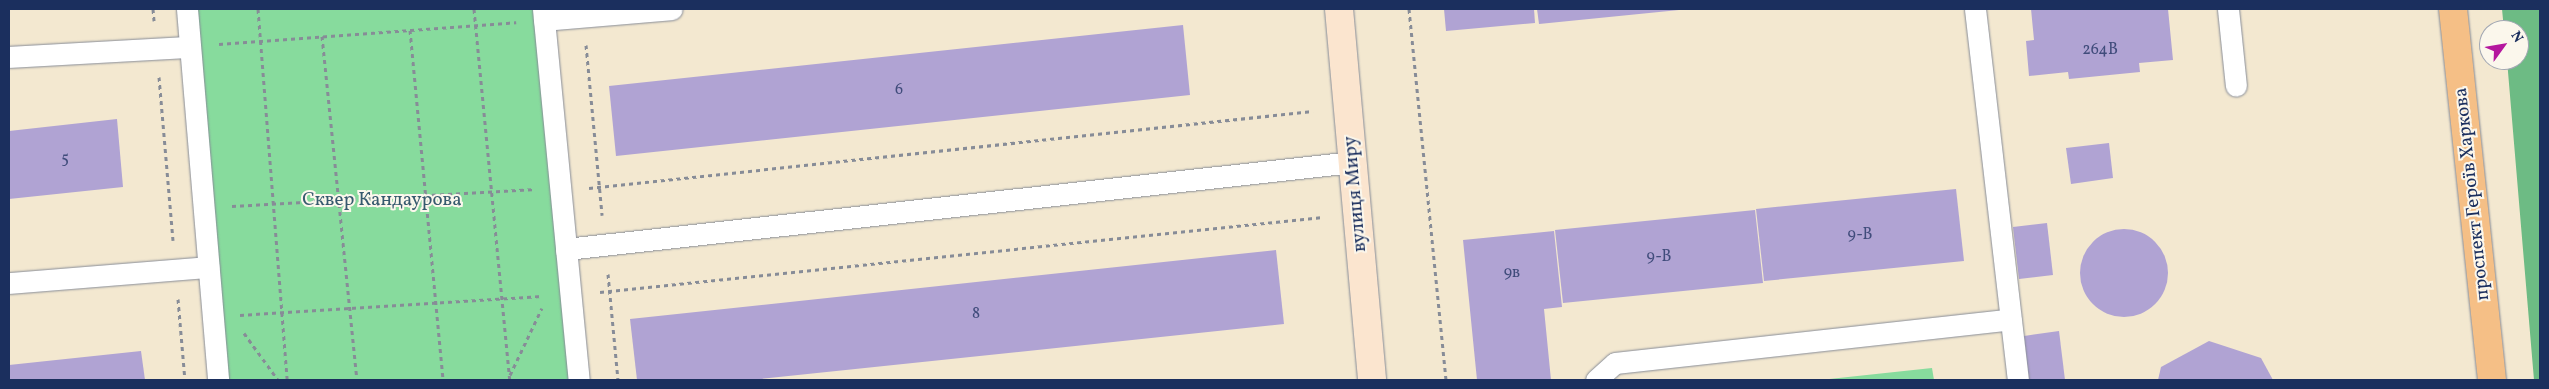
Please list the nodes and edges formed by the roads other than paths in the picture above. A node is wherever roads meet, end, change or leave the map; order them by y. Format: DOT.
graph roads {
  1 [pos="187,9"];
  2 [pos="672,9"];
  3 [pos="1339,9"];
  4 [pos="1975,9"];
  5 [pos="2228,9"];
  6 [pos="2453,9"];
  7 [pos="544,14"];
  8 [pos="190,46"];
  9 [pos="9,58"];
  10 [pos="2236,86"];
  11 [pos="1353,162"];
  12 [pos="566,249"];
  13 [pos="208,267"];
  14 [pos="9,283"];
  15 [pos="2011,319"];
  16 [pos="218,380"];
  17 [pos="579,380"];
  18 [pos="1372,380"];
  19 [pos="1596,380"];
  20 [pos="2018,380"];
  21 [pos="2492,380"];
  1 -- 8 [label="lane"];
  2 -- 7 [label="lane"];
  3 -- 11 [label="street, вулиця Миру"];
  4 -- 15 [label="lane"];
  5 -- 10 [label="lane"];
  6 -- 21 [label="main road, проспект Героїв Харкова"];
  7 -- 12 [label="lane"];
  8 -- 9 [label="lane"];
  8 -- 13 [label="lane"];
  11 -- 12 [label="lane"];
  11 -- 18 [label="street, вулиця Миру"];
  12 -- 17 [label="lane"];
  13 -- 14 [label="lane"];
  13 -- 16 [label="lane"];
  15 -- 19 [label="lane"];
  15 -- 20 [label="lane"];
}
